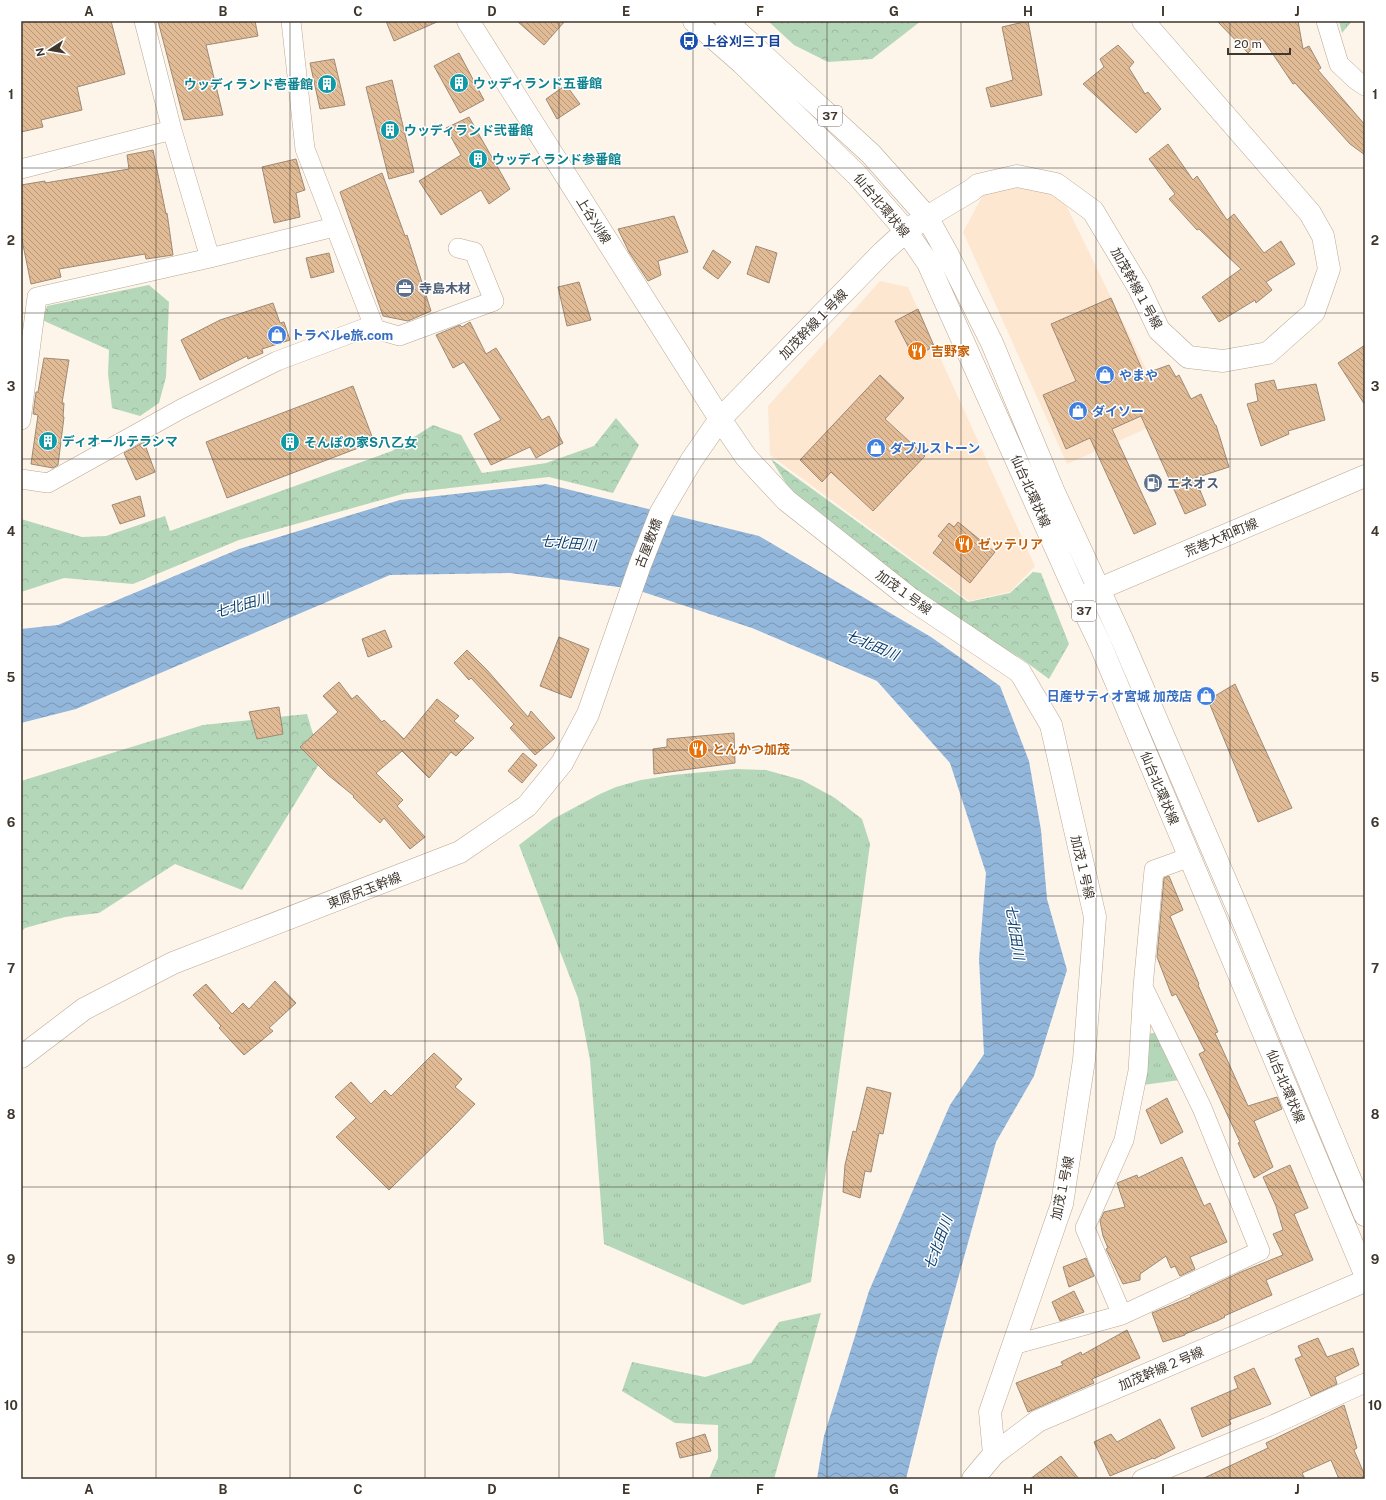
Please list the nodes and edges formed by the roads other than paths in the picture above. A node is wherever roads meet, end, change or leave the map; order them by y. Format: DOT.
graph roads {
  1 [pos="144,21"];
  2 [pos="291,21"];
  3 [pos="468,21"];
  4 [pos="694,21"];
  5 [pos="726,21"];
  6 [pos="1143,21"];
  7 [pos="1326,21"];
  8 [pos="1365,86"];
  9 [pos="172,130"];
  10 [pos="21,169"];
  11 [pos="927,217"];
  12 [pos="334,227"];
  13 [pos="906,232"];
  14 [pos="458,248"];
  15 [pos="210,258"];
  16 [pos="373,325"];
  17 [pos="720,419"];
  18 [pos="21,420"];
  19 [pos="691,461"];
  20 [pos="1365,476"];
  21 [pos="21,479"];
  22 [pos="1099,589"];
  23 [pos="1079,600"];
  24 [pos="617,631"];
  25 [pos="1190,858"];
  26 [pos="1143,987"];
  27 [pos="21,1057"];
  28 [pos="1365,1215"];
  29 [pos="1365,1274"];
  30 [pos="1365,1281"];
  31 [pos="1122,1315"];
  32 [pos="1013,1345"];
  33 [pos="1365,1383"];
  34 [pos="994,1454"];
  35 [pos="973,1479"];
  36 [pos="1142,1479"];
  1 -- 9 [label="street"];
  2 -- 12 [label="street"];
  3 -- 17 [label="street, 上谷刈線"];
  4 -- 13 [label="street, 仙台北環状線 / 37"];
  5 -- 11 [label="street, 仙台北環状線 / 37"];
  6 -- 11 [label="street, 加茂幹線１号線"];
  7 -- 8 [label="street"];
  9 -- 10 [label="street"];
  9 -- 15 [label="street"];
  11 -- 13 [label="street, 加茂幹線１号線"];
  11 -- 22 [label="street, 仙台北環状線 / 37"];
  12 -- 15 [label="street"];
  12 -- 16 [label="street"];
  13 -- 17 [label="street, 加茂幹線１号線"];
  13 -- 23 [label="street, 仙台北環状線 / 37"];
  14 -- 16 [label="street"];
  15 -- 18 [label="street"];
  16 -- 21 [label="street"];
  17 -- 19 [label="street, 加茂幹線１号線"];
  17 -- 32 [label="street, 加茂１号線"];
  19 -- 24 [label="street, 古屋敷橋"];
  20 -- 22 [label="street, 荒巻大和町線"];
  22 -- 23 [label="street, 荒巻大和町線"];
  22 -- 28 [label="street, 仙台北環状線 / 37"];
  23 -- 25 [label="street, 仙台北環状線 / 37"];
  24 -- 27 [label="street, 東原尻玉幹線"];
  25 -- 26 [label="street"];
  25 -- 29 [label="street, 仙台北環状線 / 37"];
  26 -- 31 [label="street"];
  26 -- 31 [label="street"];
  30 -- 34 [label="street, 加茂幹線２号線"];
  31 -- 32 [label="street"];
  32 -- 34 [label="street, 加茂１号線"];
  33 -- 36 [label="street"];
  34 -- 35 [label="street, 加茂幹線２号線"];
}
